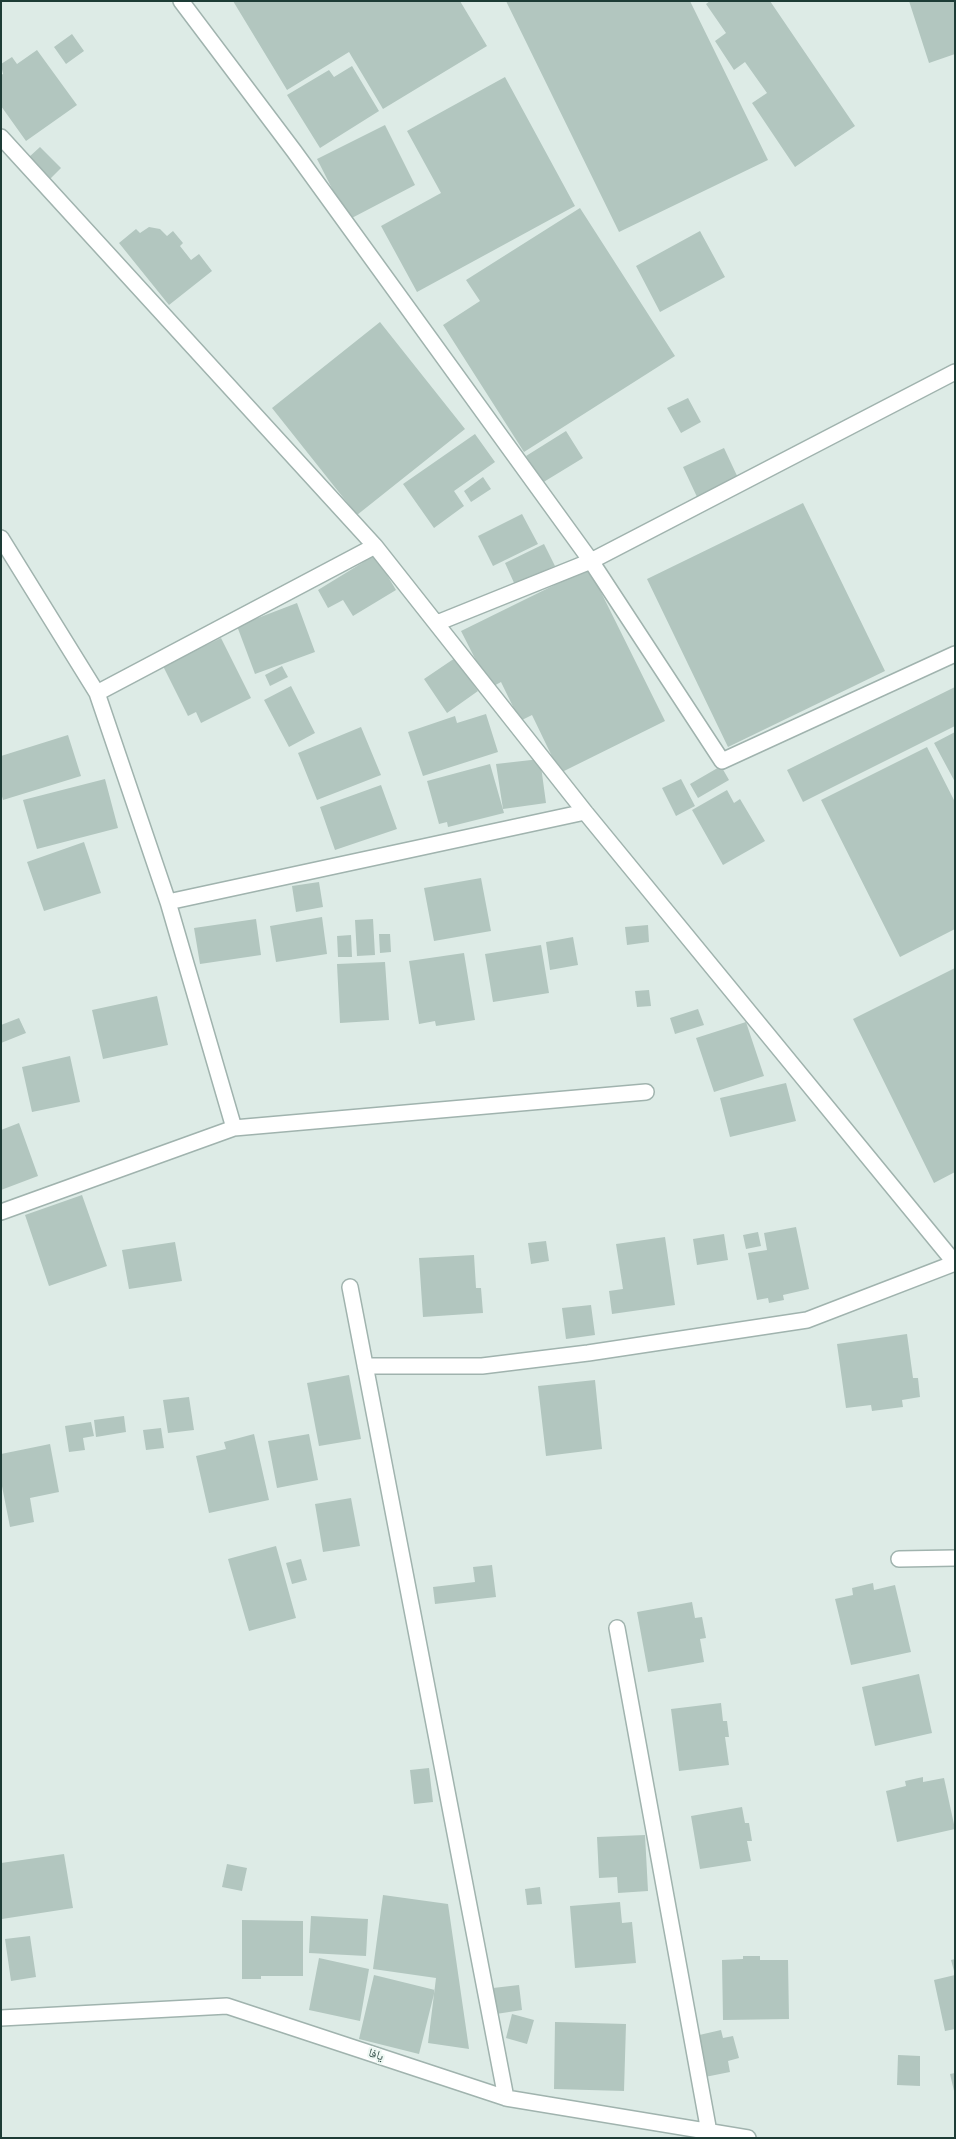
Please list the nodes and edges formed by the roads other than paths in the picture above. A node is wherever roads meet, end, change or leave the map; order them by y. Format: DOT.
graph roads {
  1 [pos="181,1"];
  2 [pos="1,137"];
  3 [pos="955,372"];
  4 [pos="1,538"];
  5 [pos="375,546"];
  6 [pos="591,562"];
  7 [pos="438,623"];
  8 [pos="955,654"];
  9 [pos="97,693"];
  10 [pos="585,812"];
  11 [pos="168,902"];
  12 [pos="646,1092"];
  13 [pos="234,1128"];
  14 [pos="1,1212"];
  15 [pos="955,1263"];
  16 [pos="350,1287"];
  17 [pos="365,1366"];
  18 [pos="955,1558"];
  19 [pos="899,1559"];
  20 [pos="618,1628"];
  21 [pos="1,2018"];
  22 [pos="506,2098"];
  23 [pos="709,2132"];
  24 [pos="748,2138"];
  1 -- 6 [label="street"];
  2 -- 5 [label="street"];
  3 -- 6 [label="street"];
  4 -- 9 [label="street"];
  5 -- 7 [label="street"];
  5 -- 9 [label="street"];
  6 -- 7 [label="street"];
  6 -- 8 [label="street"];
  7 -- 10 [label="street"];
  9 -- 11 [label="street"];
  10 -- 11 [label="street"];
  10 -- 15 [label="street"];
  11 -- 13 [label="street"];
  12 -- 13 [label="street"];
  13 -- 14 [label="street"];
  15 -- 17 [label="street"];
  16 -- 17 [label="street"];
  17 -- 22 [label="street"];
  18 -- 19 [label="street"];
  20 -- 23 [label="street"];
  21 -- 22 [label="street, يافا"];
  22 -- 23 [label="street, يافا"];
  23 -- 24 [label="street, يافا"];
}
